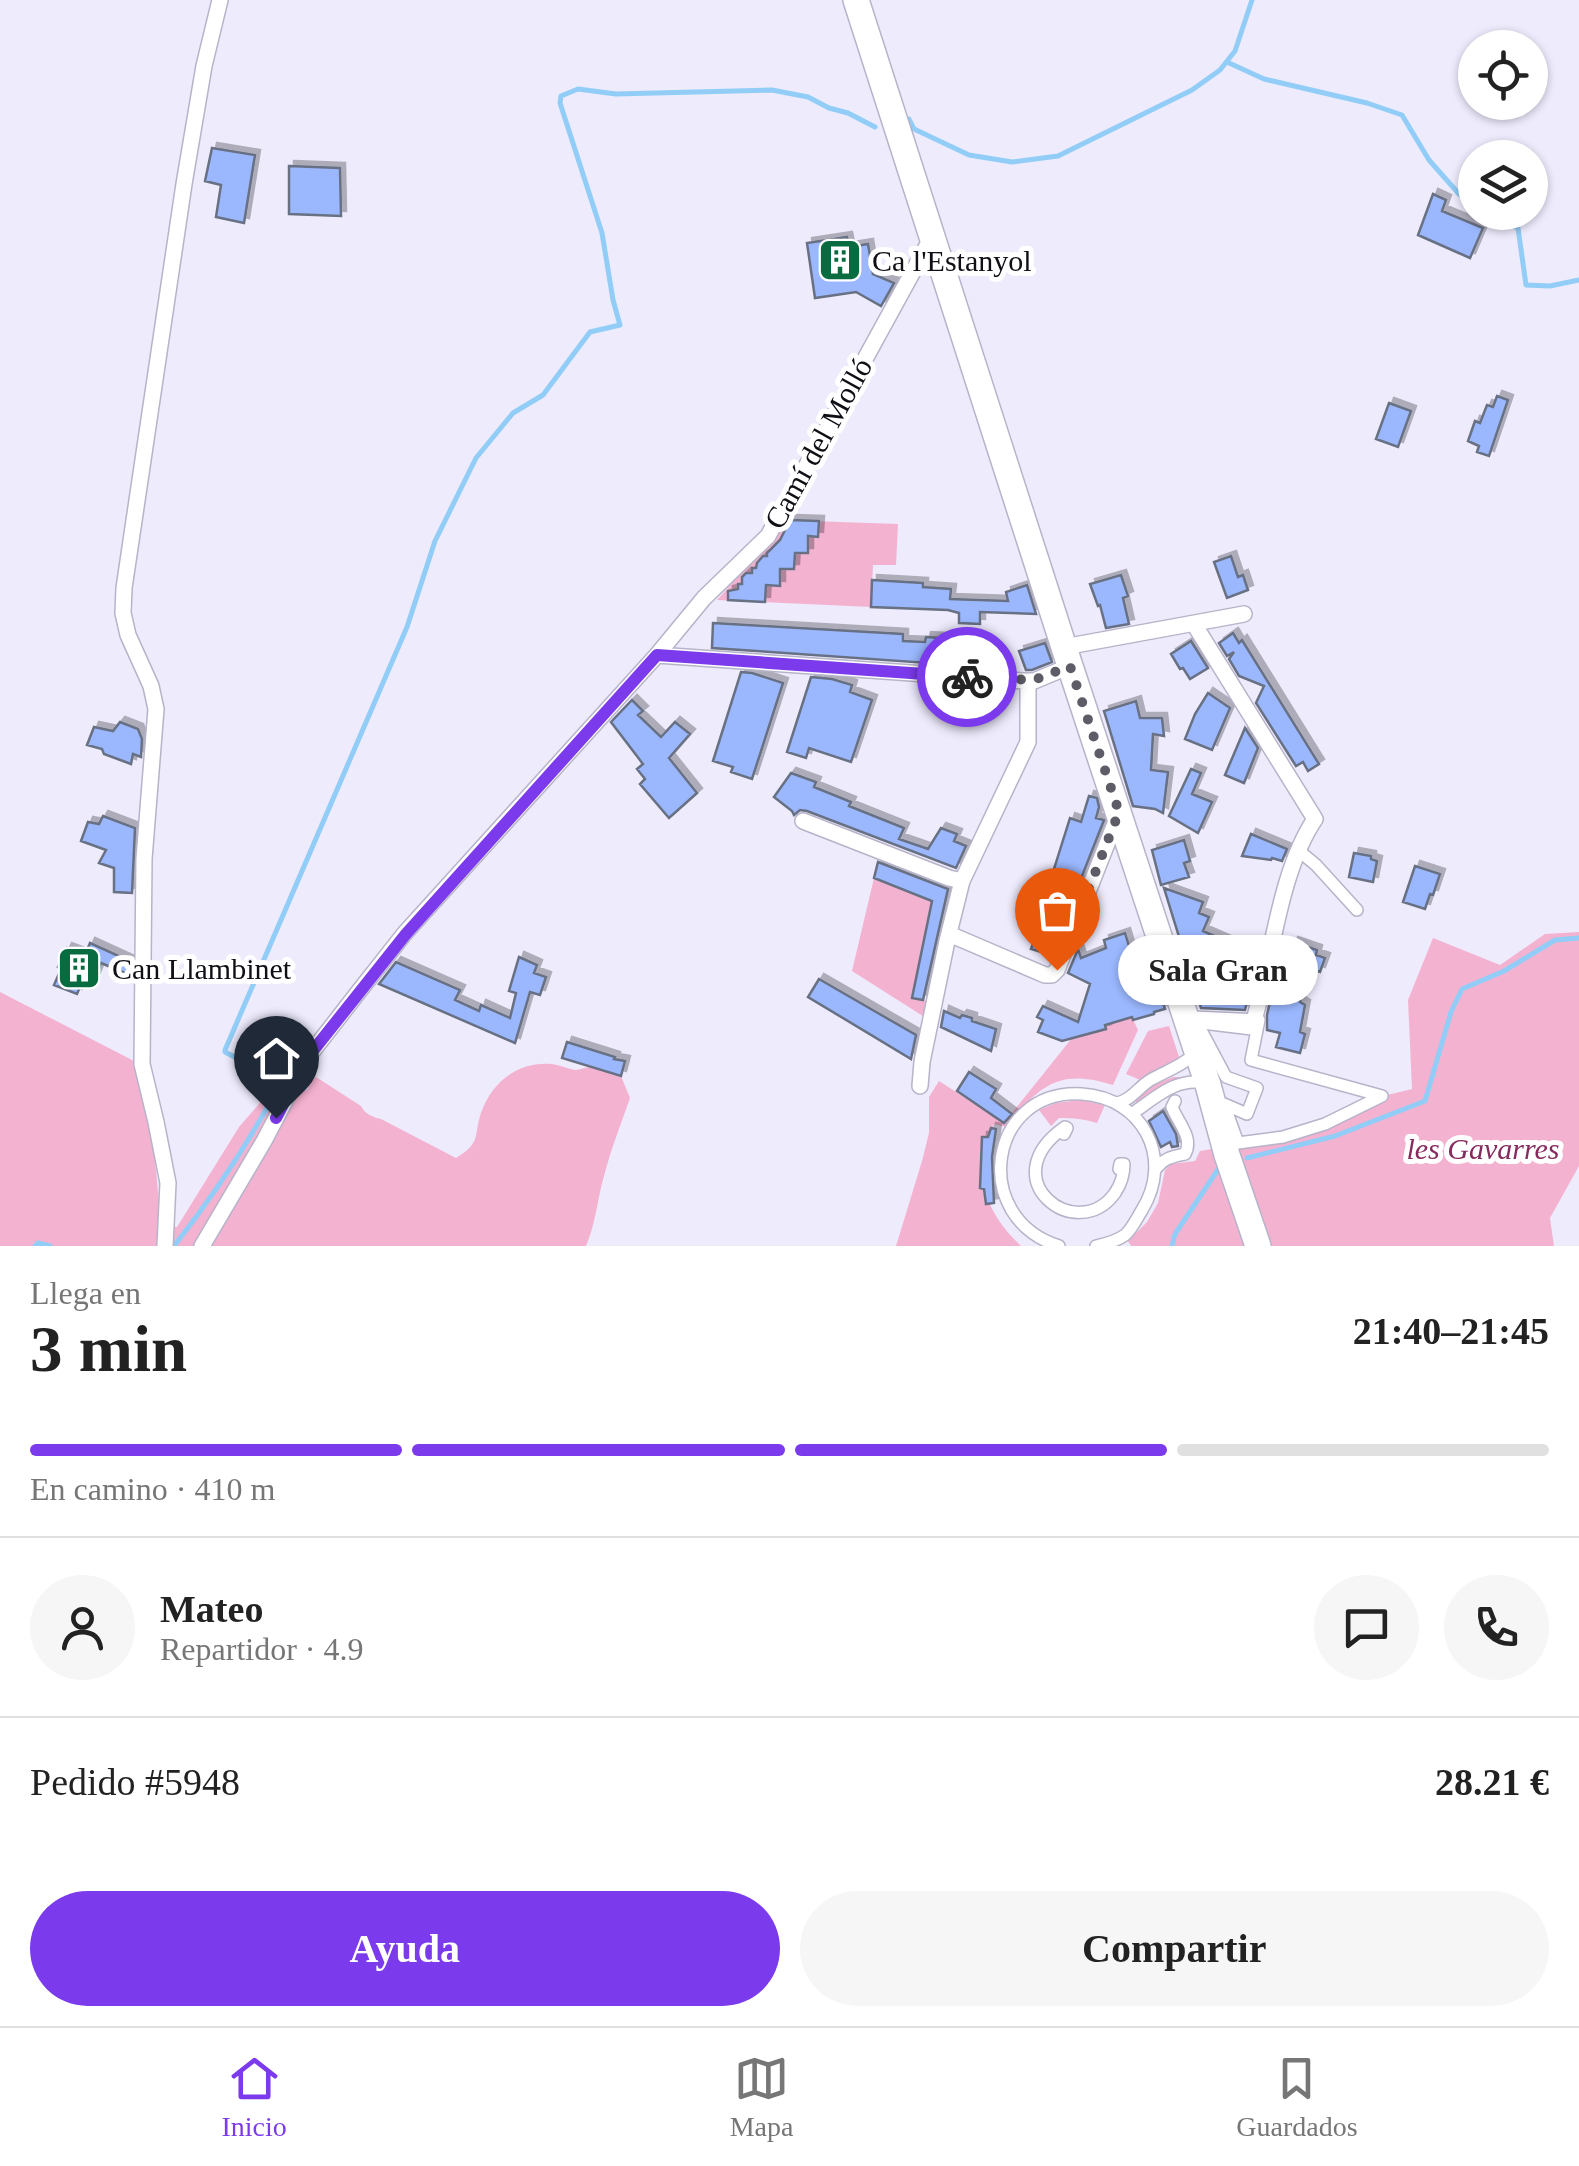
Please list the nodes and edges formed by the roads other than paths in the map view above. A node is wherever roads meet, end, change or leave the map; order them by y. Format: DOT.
graph roads {
  1 [pos="220,0"];
  2 [pos="856,0"];
  3 [pos="933,236"];
  4 [pos="1244,614"];
  5 [pos="1194,624"];
  6 [pos="657,655"];
  7 [pos="1067,656"];
  8 [pos="1028,681"];
  9 [pos="1119,812"];
  10 [pos="803,821"];
  11 [pos="1298,850"];
  12 [pos="962,880"];
  13 [pos="1357,910"];
  14 [pos="949,934"];
  15 [pos="1190,1019"];
  16 [pos="1254,1020"];
  17 [pos="1197,1052"];
  18 [pos="1208,1085"];
  19 [pos="920,1086"];
  20 [pos="1175,1101"];
  21 [pos="1117,1103"];
  22 [pos="1133,1113"];
  23 [pos="1064,1134"];
  24 [pos="1119,1169"];
  25 [pos="1156,1170"];
  26 [pos="165,1246"];
  27 [pos="202,1246"];
  28 [pos="1059,1246"];
  29 [pos="1096,1246"];
  30 [pos="1258,1246"];
  1 -- 26 [label="street"];
  2 -- 3 [label="main road"];
  3 -- 6 [label="street, Camí del Molló"];
  3 -- 7 [label="main road"];
  4 -- 5 [label="street"];
  5 -- 7 [label="street"];
  5 -- 11 [label="street"];
  6 -- 8 [label="street"];
  6 -- 27 [label="street, Camí del Molló"];
  7 -- 8 [label="street"];
  7 -- 9 [label="main road"];
  8 -- 12 [label="street"];
  9 -- 14 [label="street"];
  9 -- 15 [label="main road"];
  10 -- 12 [label="street"];
  11 -- 13 [label="street"];
  11 -- 16 [label="street"];
  12 -- 14 [label="street"];
  14 -- 19 [label="street"];
  15 -- 16 [label="street"];
  15 -- 16 [label="street"];
  15 -- 17 [label="main road"];
  17 -- 18 [label="main road"];
  17 -- 21 [label="street"];
  18 -- 22 [label="street"];
  18 -- 30 [label="main road"];
  20 -- 25 [label="street"];
  21 -- 22 [label="street"];
  21 -- 28 [label="street"];
  22 -- 25 [label="street"];
  23 -- 24 [label="street"];
  25 -- 29 [label="street"];
}
